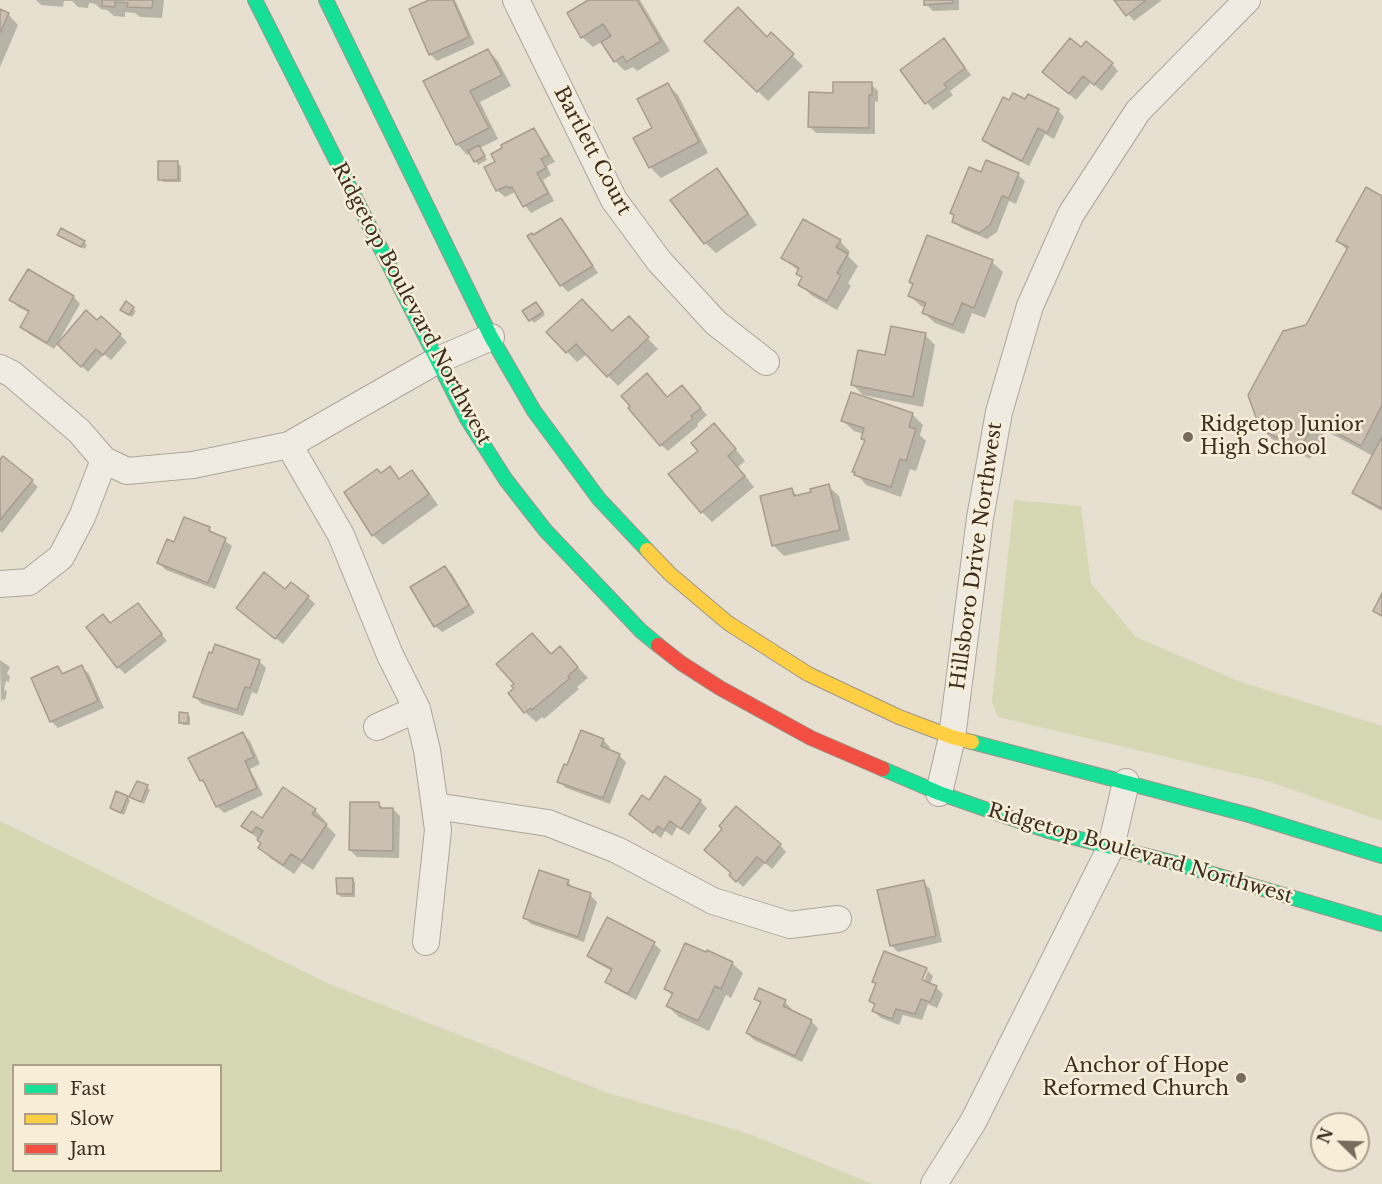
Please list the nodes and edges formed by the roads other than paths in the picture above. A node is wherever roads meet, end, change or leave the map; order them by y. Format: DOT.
graph roads {
  1 [pos="255,0"];
  2 [pos="326,0"];
  3 [pos="516,0"];
  4 [pos="1247,0"];
  5 [pos="490,337"];
  6 [pos="436,362"];
  7 [pos="766,362"];
  8 [pos="0,368"];
  9 [pos="289,445"];
  10 [pos="104,460"];
  11 [pos="0,584"];
  12 [pos="417,709"];
  13 [pos="377,727"];
  14 [pos="952,737"];
  15 [pos="1126,782"];
  16 [pos="939,793"];
  17 [pos="435,806"];
  18 [pos="1111,847"];
  19 [pos="1382,855"];
  20 [pos="838,920"];
  21 [pos="1382,924"];
  22 [pos="426,942"];
  23 [pos="934,1184"];
  1 -- 6 [label="main road, Ridgetop Boulevard Northwest"];
  2 -- 5 [label="main road"];
  3 -- 7 [label="street, Bartlett Court"];
  4 -- 14 [label="street, Hillsboro Drive Northwest"];
  5 -- 6 [label="street"];
  5 -- 14 [label="main road"];
  6 -- 9 [label="street"];
  6 -- 16 [label="main road, Ridgetop Boulevard Northwest"];
  8 -- 10 [label="street"];
  9 -- 10 [label="street"];
  9 -- 12 [label="street"];
  10 -- 11 [label="street"];
  12 -- 13 [label="street"];
  12 -- 17 [label="street"];
  14 -- 15 [label="main road"];
  14 -- 16 [label="street, Hillsboro Drive Northwest"];
  15 -- 18 [label="street"];
  15 -- 19 [label="main road"];
  16 -- 18 [label="main road, Ridgetop Boulevard Northwest"];
  17 -- 20 [label="street"];
  17 -- 22 [label="street"];
  18 -- 21 [label="main road, Ridgetop Boulevard Northwest"];
  18 -- 23 [label="street"];
}
